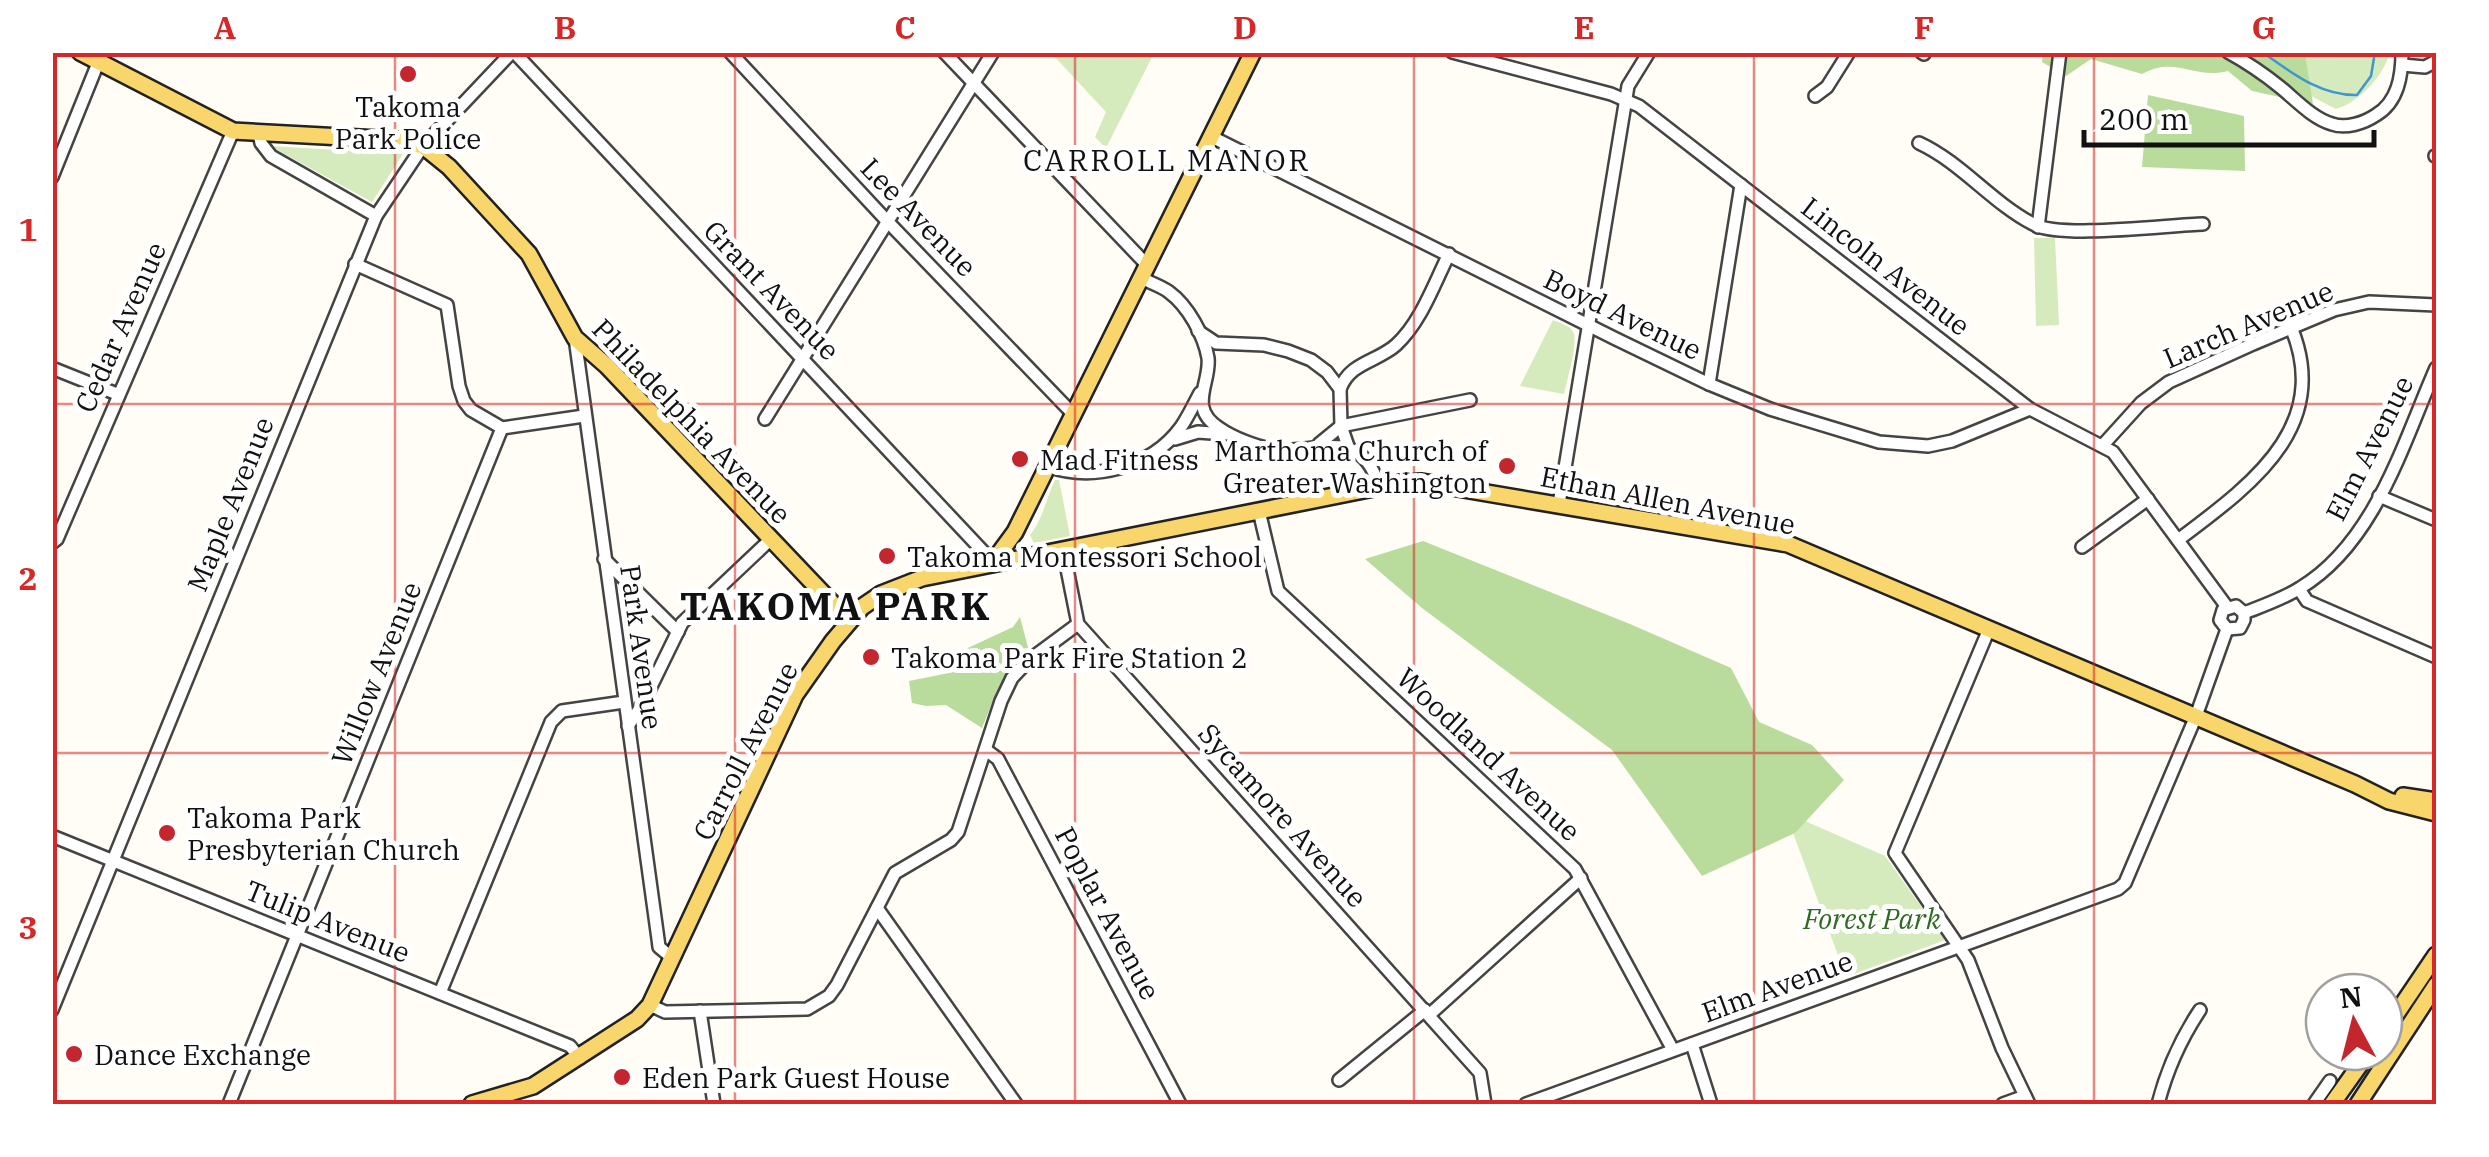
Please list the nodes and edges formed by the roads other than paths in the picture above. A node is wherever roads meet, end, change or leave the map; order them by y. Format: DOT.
graph roads {
  1 [pos="80,52"];
  2 [pos="513,52"];
  3 [pos="730,52"];
  4 [pos="944,52"];
  5 [pos="992,52"];
  6 [pos="1254,52"];
  7 [pos="1452,52"];
  8 [pos="1649,52"];
  9 [pos="1849,52"];
  10 [pos="2060,52"];
  11 [pos="2228,52"];
  12 [pos="2402,59"];
  13 [pos="2436,61"];
  14 [pos="98,62"];
  15 [pos="974,84"];
  16 [pos="1815,96"];
  17 [pos="1625,101"];
  18 [pos="233,130"];
  19 [pos="259,134"];
  20 [pos="1212,137"];
  21 [pos="1919,143"];
  22 [pos="423,146"];
  23 [pos="52,177"];
  24 [pos="1741,186"];
  25 [pos="376,216"];
  26 [pos="888,222"];
  27 [pos="2203,224"];
  28 [pos="2038,227"];
  29 [pos="1448,254"];
  30 [pos="355,264"];
  31 [pos="1144,272"];
  32 [pos="2436,304"];
  33 [pos="2284,312"];
  34 [pos="1588,325"];
  35 [pos="2292,328"];
  36 [pos="1198,331"];
  37 [pos="575,338"];
  38 [pos="1238,346"];
  39 [pos="804,360"];
  40 [pos="1208,360"];
  41 [pos="1310,360"];
  42 [pos="1355,367"];
  43 [pos="52,368"];
  44 [pos="2436,368"];
  45 [pos="1709,384"];
  46 [pos="1340,388"];
  47 [pos="1200,393"];
  48 [pos="117,394"];
  49 [pos="1470,400"];
  50 [pos="2030,410"];
  51 [pos="1074,414"];
  52 [pos="584,416"];
  53 [pos="764,420"];
  54 [pos="1341,422"];
  55 [pos="502,428"];
  56 [pos="1229,434"];
  57 [pos="1168,442"];
  58 [pos="1320,444"];
  59 [pos="2102,446"];
  60 [pos="1349,448"];
  61 [pos="1047,466"];
  62 [pos="1379,487"];
  63 [pos="2378,496"];
  64 [pos="2148,500"];
  65 [pos="1559,504"];
  66 [pos="1259,511"];
  67 [pos="2436,520"];
  68 [pos="770,539"];
  69 [pos="2178,540"];
  70 [pos="52,542"];
  71 [pos="2082,547"];
  72 [pos="1063,549"];
  73 [pos="604,559"];
  74 [pos="994,562"];
  75 [pos="2299,589"];
  76 [pos="2226,607"];
  77 [pos="2244,613"];
  78 [pos="849,621"];
  79 [pos="1078,624"];
  80 [pos="1989,629"];
  81 [pos="2228,629"];
  82 [pos="678,632"];
  83 [pos="2436,657"];
  84 [pos="624,702"];
  85 [pos="2196,716"];
  86 [pos="628,726"];
  87 [pos="986,750"];
  88 [pos="2355,784"];
  89 [pos="2436,801"];
  90 [pos="2436,814"];
  91 [pos="52,836"];
  92 [pos="112,860"];
  93 [pos="1581,878"];
  94 [pos="876,908"];
  95 [pos="296,935"];
  96 [pos="1960,946"];
  97 [pos="2436,955"];
  98 [pos="671,957"];
  99 [pos="2436,984"];
  100 [pos="440,993"];
  101 [pos="2404,1002"];
  102 [pos="650,1005"];
  103 [pos="52,1010"];
  104 [pos="2200,1010"];
  105 [pos="700,1012"];
  106 [pos="1427,1013"];
  107 [pos="1692,1044"];
  108 [pos="1673,1050"];
  109 [pos="580,1058"];
  110 [pos="2355,1072"];
  111 [pos="1339,1080"];
  112 [pos="2330,1080"];
  113 [pos="2027,1100"];
  114 [pos="229,1104"];
  115 [pos="472,1104"];
  116 [pos="714,1104"];
  117 [pos="1016,1104"];
  118 [pos="1180,1104"];
  119 [pos="1485,1104"];
  120 [pos="1526,1104"];
  121 [pos="1711,1104"];
  122 [pos="2003,1104"];
  123 [pos="2158,1104"];
  124 [pos="2314,1104"];
  125 [pos="2332,1104"];
  126 [pos="2358,1104"];
  1 -- 14 [label="main road"];
  2 -- 22 [label="street, Maple Avenue"];
  2 -- 39 [label="street, Grant Avenue"];
  3 -- 26 [label="street, Lee Avenue"];
  4 -- 15 [label="street"];
  5 -- 15 [label="street"];
  6 -- 20 [label="main road"];
  7 -- 17 [label="street, Lincoln Avenue"];
  8 -- 17 [label="street"];
  9 -- 16 [label="street"];
  10 -- 28 [label="street"];
  11 -- 12 [label="street"];
  12 -- 13 [label="street"];
  14 -- 18 [label="main road"];
  14 -- 23 [label="street"];
  15 -- 26 [label="street"];
  15 -- 31 [label="street"];
  17 -- 24 [label="street, Lincoln Avenue"];
  17 -- 34 [label="street"];
  18 -- 19 [label="main road"];
  18 -- 48 [label="street, Cedar Avenue"];
  19 -- 22 [label="main road"];
  19 -- 25 [label="street"];
  20 -- 29 [label="street, Boyd Avenue"];
  20 -- 31 [label="main road"];
  21 -- 28 [label="street"];
  22 -- 25 [label="street, Maple Avenue"];
  22 -- 37 [label="main road, Philadelphia Avenue"];
  24 -- 45 [label="street"];
  24 -- 50 [label="street, Lincoln Avenue"];
  25 -- 30 [label="street, Maple Avenue"];
  26 -- 39 [label="street"];
  26 -- 51 [label="street, Lee Avenue"];
  27 -- 28 [label="street"];
  29 -- 34 [label="street, Boyd Avenue"];
  29 -- 42 [label="street"];
  30 -- 55 [label="street"];
  30 -- 92 [label="street, Maple Avenue"];
  31 -- 36 [label="street"];
  31 -- 51 [label="main road"];
  32 -- 35 [label="street, Larch Avenue"];
  33 -- 35 [label="street"];
  34 -- 45 [label="street, Boyd Avenue"];
  34 -- 65 [label="street"];
  35 -- 59 [label="street, Larch Avenue"];
  35 -- 69 [label="street"];
  36 -- 38 [label="street"];
  36 -- 40 [label="street"];
  37 -- 52 [label="street, Park Avenue"];
  37 -- 68 [label="main road, Philadelphia Avenue"];
  38 -- 40 [label="street"];
  38 -- 41 [label="street"];
  39 -- 53 [label="street"];
  39 -- 74 [label="street, Grant Avenue"];
  40 -- 47 [label="street"];
  41 -- 42 [label="street"];
  41 -- 46 [label="street"];
  42 -- 46 [label="street"];
  43 -- 48 [label="street"];
  44 -- 63 [label="street, Elm Avenue"];
  45 -- 50 [label="street, Boyd Avenue"];
  46 -- 54 [label="street"];
  47 -- 56 [label="street"];
  47 -- 57 [label="street"];
  48 -- 70 [label="street, Cedar Avenue"];
  49 -- 54 [label="street"];
  50 -- 59 [label="street, Lincoln Avenue"];
  51 -- 61 [label="main road"];
  52 -- 55 [label="street"];
  52 -- 73 [label="street, Park Avenue"];
  54 -- 58 [label="street"];
  54 -- 60 [label="street"];
  55 -- 95 [label="street, Willow Avenue"];
  56 -- 57 [label="street"];
  56 -- 58 [label="street"];
  57 -- 61 [label="street"];
  58 -- 60 [label="street"];
  59 -- 64 [label="street, Lincoln Avenue"];
  60 -- 62 [label="street"];
  61 -- 74 [label="main road"];
  62 -- 65 [label="main road, Ethan Allen Avenue"];
  62 -- 66 [label="main road, Ethan Allen Avenue"];
  63 -- 67 [label="street"];
  63 -- 75 [label="street, Elm Avenue"];
  64 -- 69 [label="street, Lincoln Avenue"];
  64 -- 71 [label="street"];
  65 -- 80 [label="main road, Ethan Allen Avenue"];
  66 -- 72 [label="main road, Ethan Allen Avenue"];
  66 -- 93 [label="street, Woodland Avenue"];
  68 -- 78 [label="main road, Philadelphia Avenue"];
  68 -- 82 [label="street"];
  69 -- 76 [label="street, Lincoln Avenue"];
  72 -- 74 [label="main road, Ethan Allen Avenue"];
  72 -- 79 [label="street"];
  73 -- 82 [label="street"];
  73 -- 84 [label="street, Park Avenue"];
  74 -- 78 [label="main road, Carroll Avenue"];
  75 -- 77 [label="street, Elm Avenue"];
  75 -- 83 [label="street"];
  76 -- 77 [label="street"];
  76 -- 81 [label="street"];
  77 -- 81 [label="street"];
  78 -- 98 [label="main road, Carroll Avenue"];
  79 -- 87 [label="street"];
  79 -- 106 [label="street, Sycamore Avenue"];
  80 -- 85 [label="main road, Ethan Allen Avenue"];
  80 -- 96 [label="street"];
  81 -- 85 [label="street, Elm Avenue"];
  82 -- 86 [label="street"];
  84 -- 86 [label="street, Park Avenue"];
  84 -- 100 [label="street"];
  85 -- 88 [label="main road, Ethan Allen Avenue"];
  85 -- 96 [label="street, Elm Avenue"];
  86 -- 98 [label="street, Park Avenue"];
  87 -- 94 [label="street"];
  87 -- 118 [label="street, Poplar Avenue"];
  88 -- 89 [label="main road, Ethan Allen Avenue"];
  88 -- 90 [label="main road, Ethan Allen Avenue"];
  91 -- 92 [label="street, Tulip Avenue"];
  92 -- 95 [label="street, Tulip Avenue"];
  92 -- 103 [label="street, Maple Avenue"];
  93 -- 106 [label="street"];
  93 -- 108 [label="street, Woodland Avenue"];
  94 -- 105 [label="street"];
  94 -- 117 [label="street"];
  95 -- 100 [label="street, Tulip Avenue"];
  95 -- 114 [label="street, Willow Avenue"];
  96 -- 107 [label="street, Elm Avenue"];
  96 -- 113 [label="street"];
  97 -- 101 [label="main road"];
  98 -- 102 [label="main road, Carroll Avenue"];
  99 -- 126 [label="main road"];
  100 -- 109 [label="street, Tulip Avenue"];
  102 -- 105 [label="street"];
  102 -- 109 [label="main road, Carroll Avenue"];
  104 -- 123 [label="street"];
  105 -- 116 [label="street"];
  106 -- 111 [label="street"];
  106 -- 119 [label="street, Sycamore Avenue"];
  107 -- 108 [label="street, Elm Avenue"];
  107 -- 121 [label="street"];
  108 -- 120 [label="street, Elm Avenue"];
  109 -- 115 [label="main road, Carroll Avenue"];
  110 -- 125 [label="main road"];
  112 -- 124 [label="street"];
  113 -- 122 [label="street"];
}
